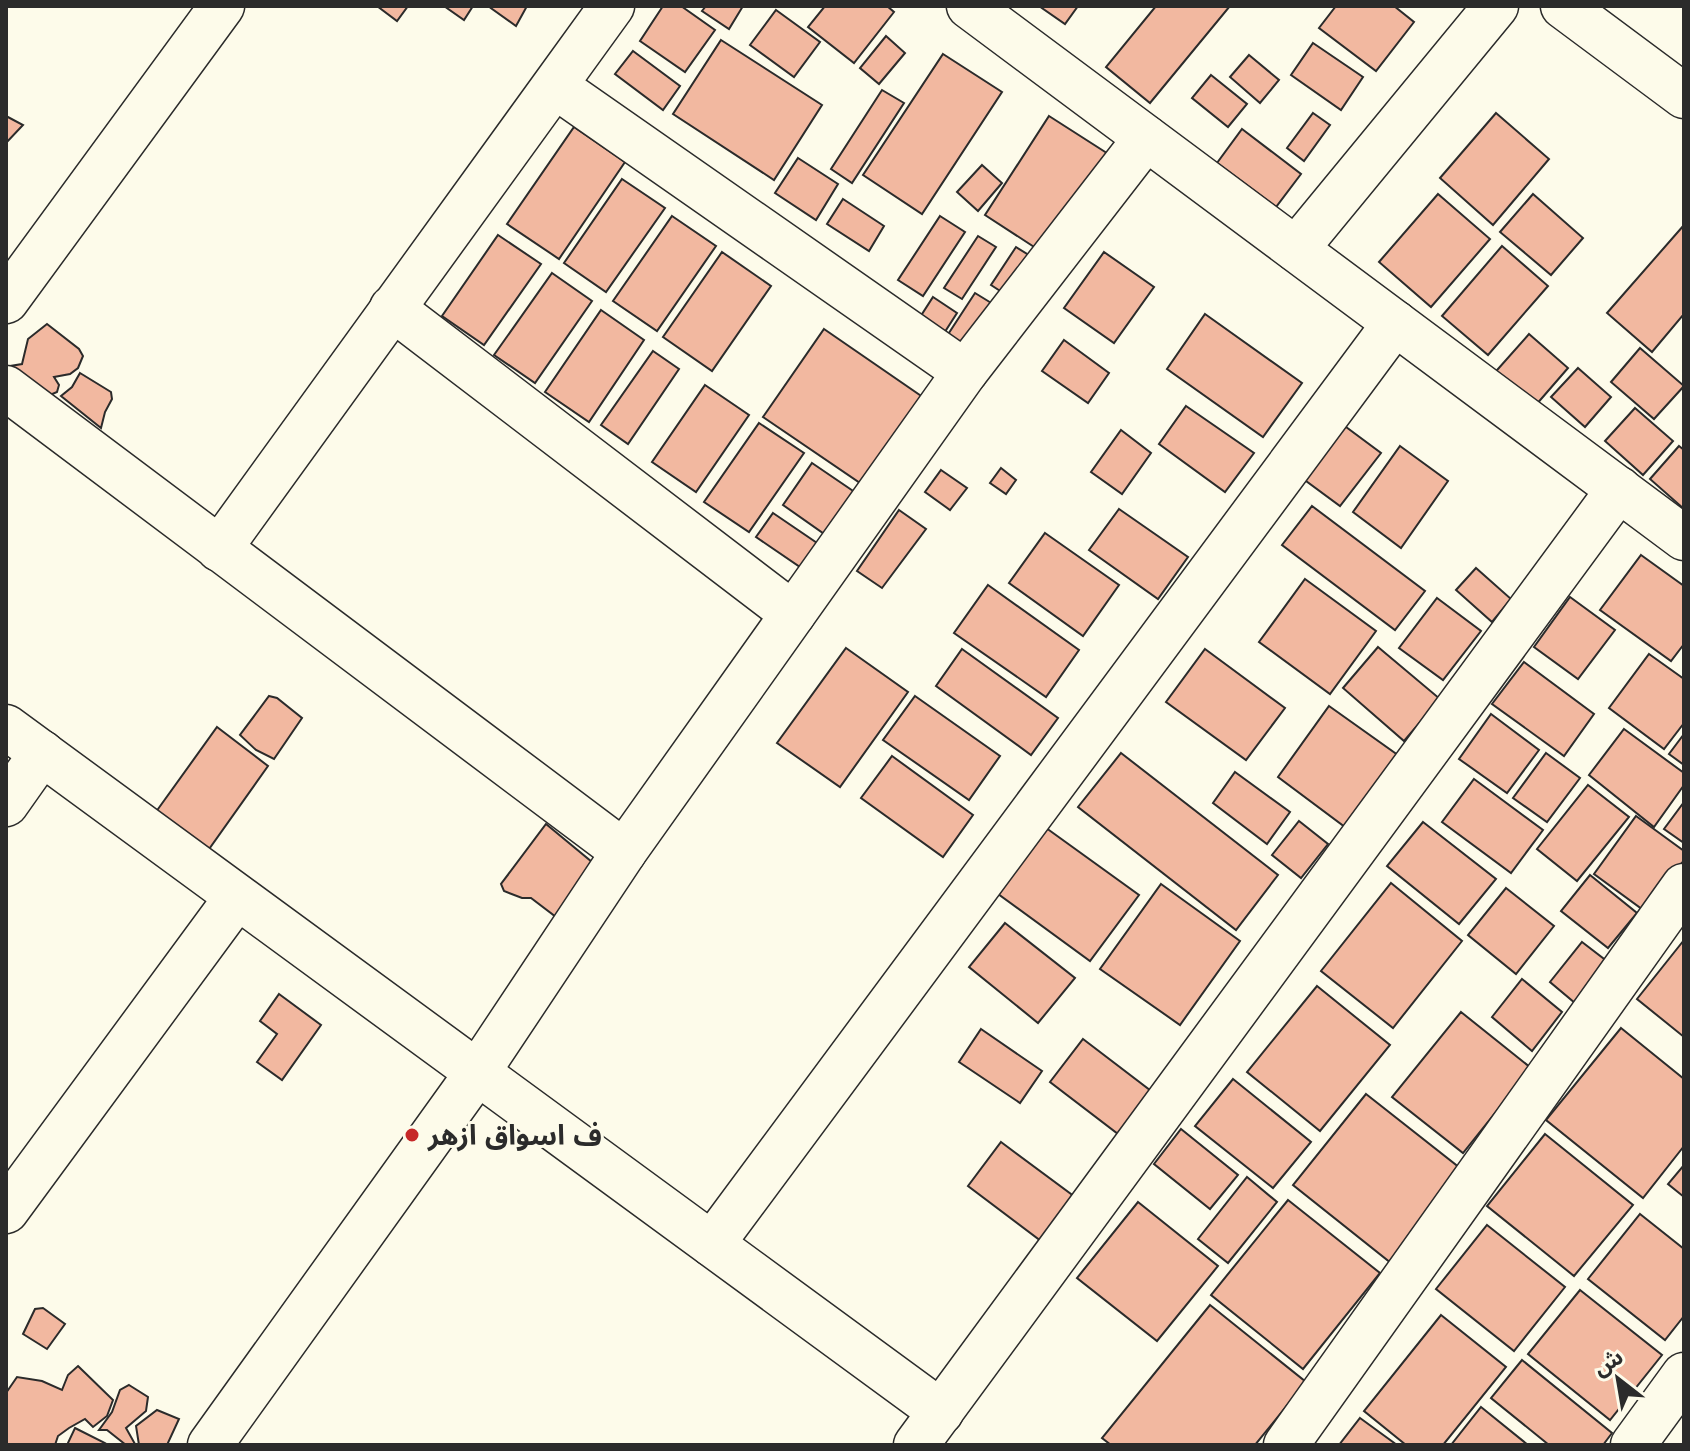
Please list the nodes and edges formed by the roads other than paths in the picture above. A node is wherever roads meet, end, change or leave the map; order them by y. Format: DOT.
graph roads {
  1 [pos="222,6"];
  2 [pos="612,6"];
  3 [pos="969,6"];
  4 [pos="1496,6"];
  5 [pos="1563,6"];
  6 [pos="555,86"];
  7 [pos="1684,96"];
  8 [pos="1146,138"];
  9 [pos="1296,249"];
  10 [pos="6,301"];
  11 [pos="392,308"];
  12 [pos="1395,323"];
  13 [pos="965,372"];
  14 [pos="6,388"];
  15 [pos="1619,489"];
  16 [pos="1684,538"];
  17 [pos="219,549"];
  18 [pos="793,614"];
  19 [pos="6,727"];
  20 [pos="42,753"];
  21 [pos="6,804"];
  22 [pos="624,852"];
  23 [pos="1684,886"];
  24 [pos="237,897"];
  25 [pos="477,1073"];
  26 [pos="6,1211"];
  27 [pos="712,1244"];
  28 [pos="1684,1375"];
  29 [pos="928,1428"];
  30 [pos="210,1445"];
  31 [pos="1286,1445"];
  32 [pos="1633,1445"];
  1 -- 10 [label="street"];
  2 -- 6 [label="street"];
  3 -- 8 [label="street"];
  4 -- 9 [label="street"];
  5 -- 7 [label="street"];
  6 -- 11 [label="street"];
  6 -- 13 [label="street"];
  8 -- 9 [label="street"];
  8 -- 13 [label="street"];
  9 -- 12 [label="street"];
  11 -- 17 [label="street"];
  11 -- 18 [label="street"];
  12 -- 15 [label="street"];
  12 -- 27 [label="street"];
  13 -- 18 [label="street"];
  14 -- 17 [label="street"];
  15 -- 16 [label="street"];
  15 -- 29 [label="street"];
  17 -- 22 [label="street"];
  18 -- 22 [label="street"];
  19 -- 20 [label="street"];
  20 -- 21 [label="street"];
  20 -- 24 [label="street"];
  22 -- 25 [label="street"];
  23 -- 31 [label="street"];
  24 -- 25 [label="street"];
  24 -- 26 [label="street"];
  25 -- 27 [label="street"];
  25 -- 30 [label="street"];
  27 -- 29 [label="street"];
  28 -- 32 [label="street"];
}
